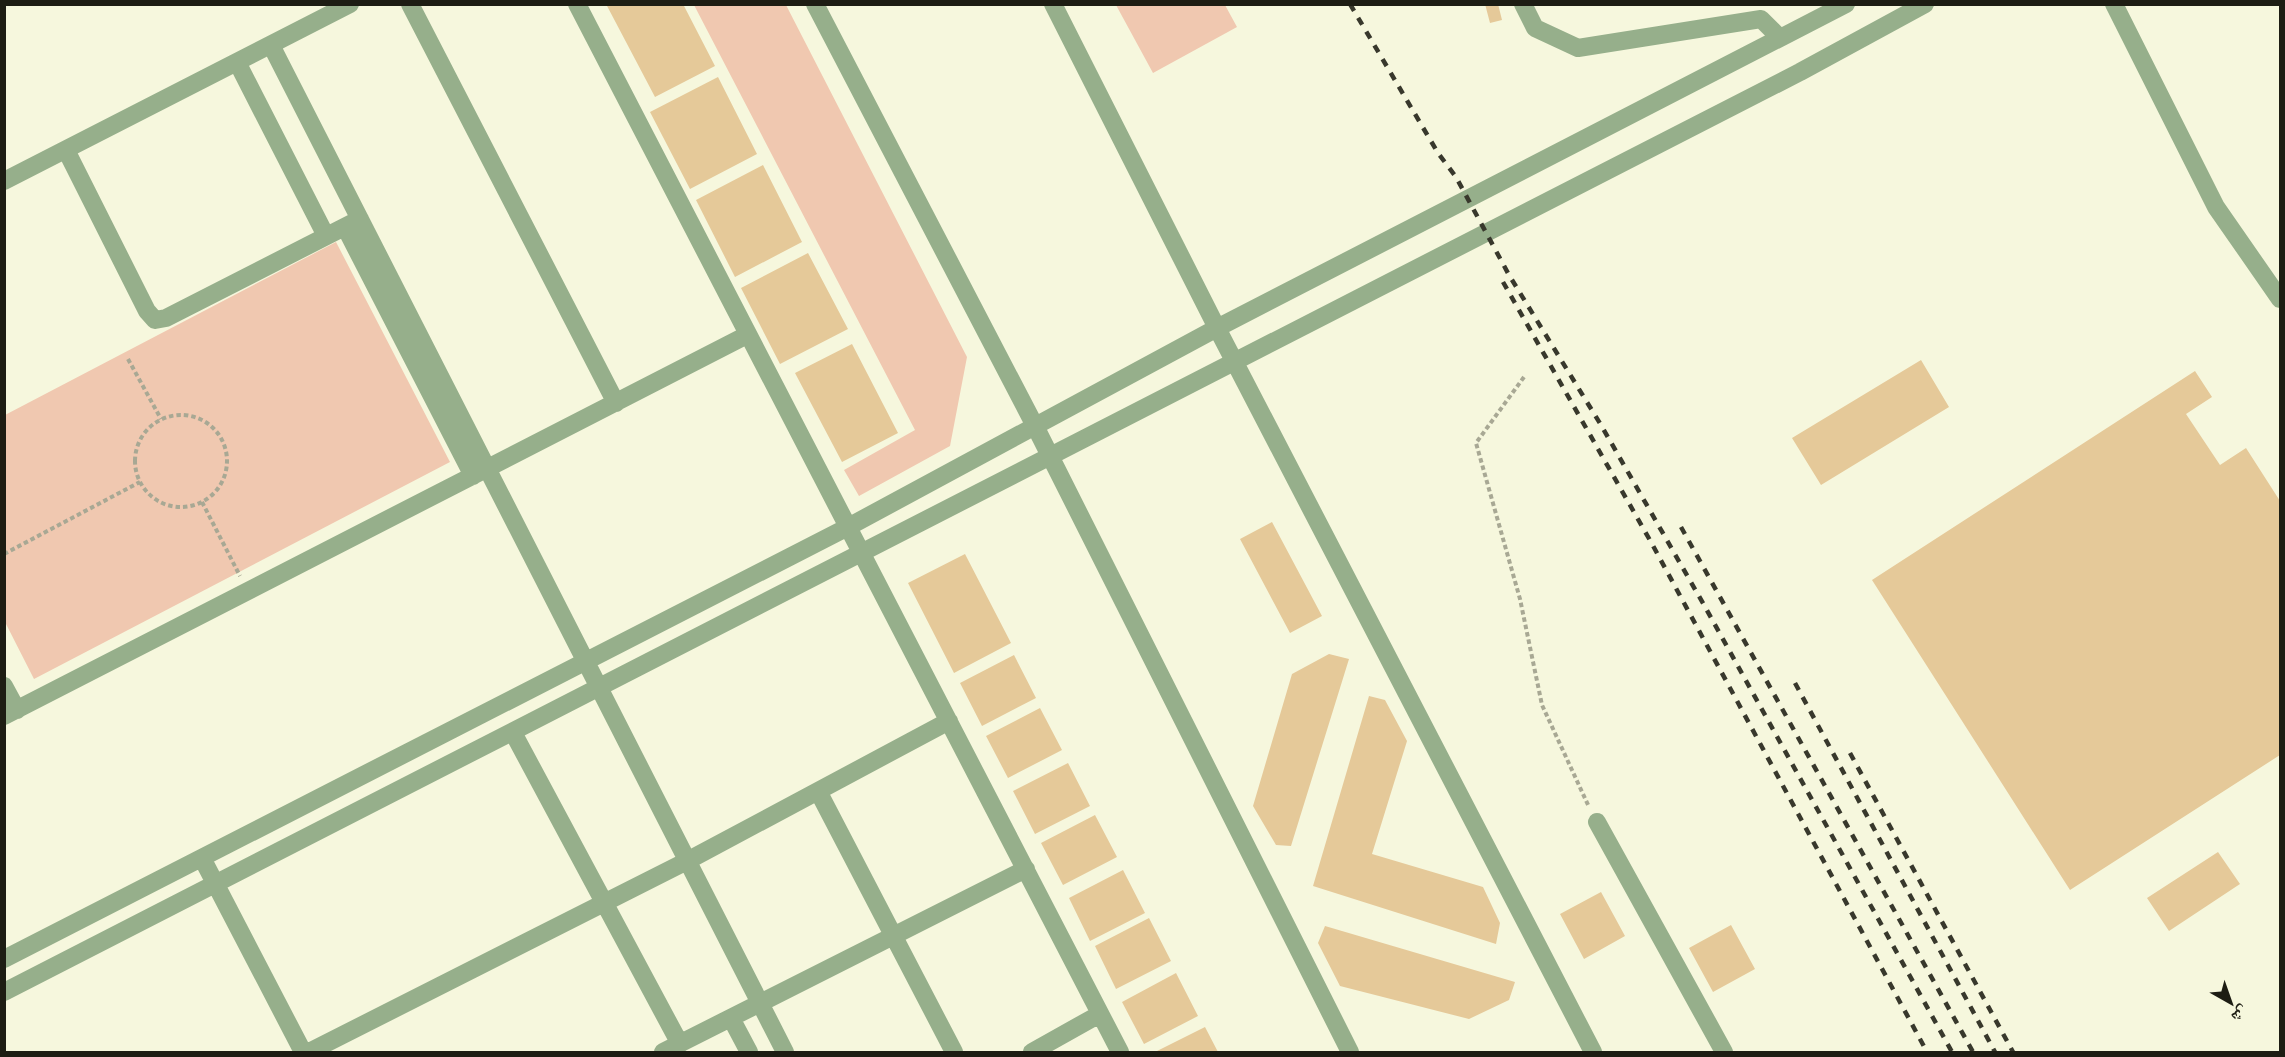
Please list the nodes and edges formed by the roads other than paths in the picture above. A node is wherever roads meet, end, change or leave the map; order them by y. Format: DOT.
graph roads {
  1 [pos="350,4"];
  2 [pos="410,4"];
  3 [pos="577,4"];
  4 [pos="815,4"];
  5 [pos="1053,4"];
  6 [pos="1523,4"];
  7 [pos="1846,4"];
  8 [pos="1924,4"];
  9 [pos="2114,4"];
  10 [pos="1780,38"];
  11 [pos="271,45"];
  12 [pos="237,62"];
  13 [pos="66,150"];
  14 [pos="4,181"];
  15 [pos="352,223"];
  16 [pos="326,236"];
  17 [pos="2280,299"];
  18 [pos="1217,328"];
  19 [pos="747,336"];
  20 [pos="1234,361"];
  21 [pos="616,403"];
  22 [pos="1035,426"];
  23 [pos="1049,456"];
  24 [pos="480,472"];
  25 [pos="848,527"];
  26 [pos="861,553"];
  27 [pos="585,662"];
  28 [pos="4,686"];
  29 [pos="598,687"];
  30 [pos="10,713"];
  31 [pos="949,721"];
  32 [pos="517,740"];
  33 [pos="818,790"];
  34 [pos="1597,822"];
  35 [pos="202,858"];
  36 [pos="687,861"];
  37 [pos="1026,869"];
  38 [pos="216,884"];
  39 [pos="604,902"];
  40 [pos="894,936"];
  41 [pos="4,959"];
  42 [pos="4,992"];
  43 [pos="760,1004"];
  44 [pos="1100,1014"];
  45 [pos="731,1018"];
  46 [pos="680,1044"];
  47 [pos="303,1053"];
  48 [pos="309,1053"];
  49 [pos="663,1053"];
  50 [pos="749,1053"];
  51 [pos="785,1053"];
  52 [pos="954,1053"];
  53 [pos="1032,1053"];
  54 [pos="1120,1053"];
  55 [pos="1350,1053"];
  56 [pos="1593,1053"];
  57 [pos="1724,1053"];
  1 -- 11 [label="street"];
  2 -- 21 [label="street"];
  3 -- 19 [label="street"];
  4 -- 22 [label="street"];
  5 -- 18 [label="street"];
  6 -- 10 [label="street"];
  7 -- 10 [label="street"];
  8 -- 20 [label="street"];
  9 -- 17 [label="street"];
  10 -- 18 [label="street"];
  11 -- 12 [label="street"];
  11 -- 15 [label="street"];
  12 -- 13 [label="street"];
  12 -- 16 [label="street"];
  13 -- 14 [label="street"];
  13 -- 16 [label="street"];
  15 -- 16 [label="street"];
  15 -- 24 [label="street"];
  18 -- 20 [label="street"];
  18 -- 22 [label="street"];
  19 -- 21 [label="street"];
  19 -- 25 [label="street"];
  20 -- 23 [label="street"];
  20 -- 56 [label="street"];
  21 -- 24 [label="street"];
  22 -- 23 [label="street"];
  22 -- 25 [label="street"];
  23 -- 26 [label="street"];
  23 -- 55 [label="street"];
  24 -- 27 [label="street"];
  24 -- 30 [label="street"];
  25 -- 26 [label="street"];
  25 -- 27 [label="street"];
  26 -- 29 [label="street"];
  26 -- 31 [label="street"];
  27 -- 29 [label="street"];
  27 -- 35 [label="street"];
  28 -- 30 [label="street"];
  29 -- 36 [label="street"];
  29 -- 38 [label="street"];
  31 -- 33 [label="street"];
  31 -- 37 [label="street"];
  32 -- 39 [label="street"];
  33 -- 36 [label="street"];
  33 -- 40 [label="street"];
  34 -- 57 [label="street"];
  35 -- 38 [label="street"];
  35 -- 41 [label="street"];
  36 -- 39 [label="street"];
  36 -- 43 [label="street"];
  37 -- 40 [label="street"];
  37 -- 44 [label="street"];
  38 -- 42 [label="street"];
  38 -- 47 [label="street"];
  39 -- 46 [label="street"];
  39 -- 48 [label="street"];
  40 -- 43 [label="street"];
  40 -- 52 [label="street"];
  43 -- 45 [label="street"];
  43 -- 51 [label="street"];
  44 -- 53 [label="street"];
  44 -- 54 [label="street"];
  45 -- 46 [label="street"];
  45 -- 50 [label="street"];
  46 -- 49 [label="street"];
}
